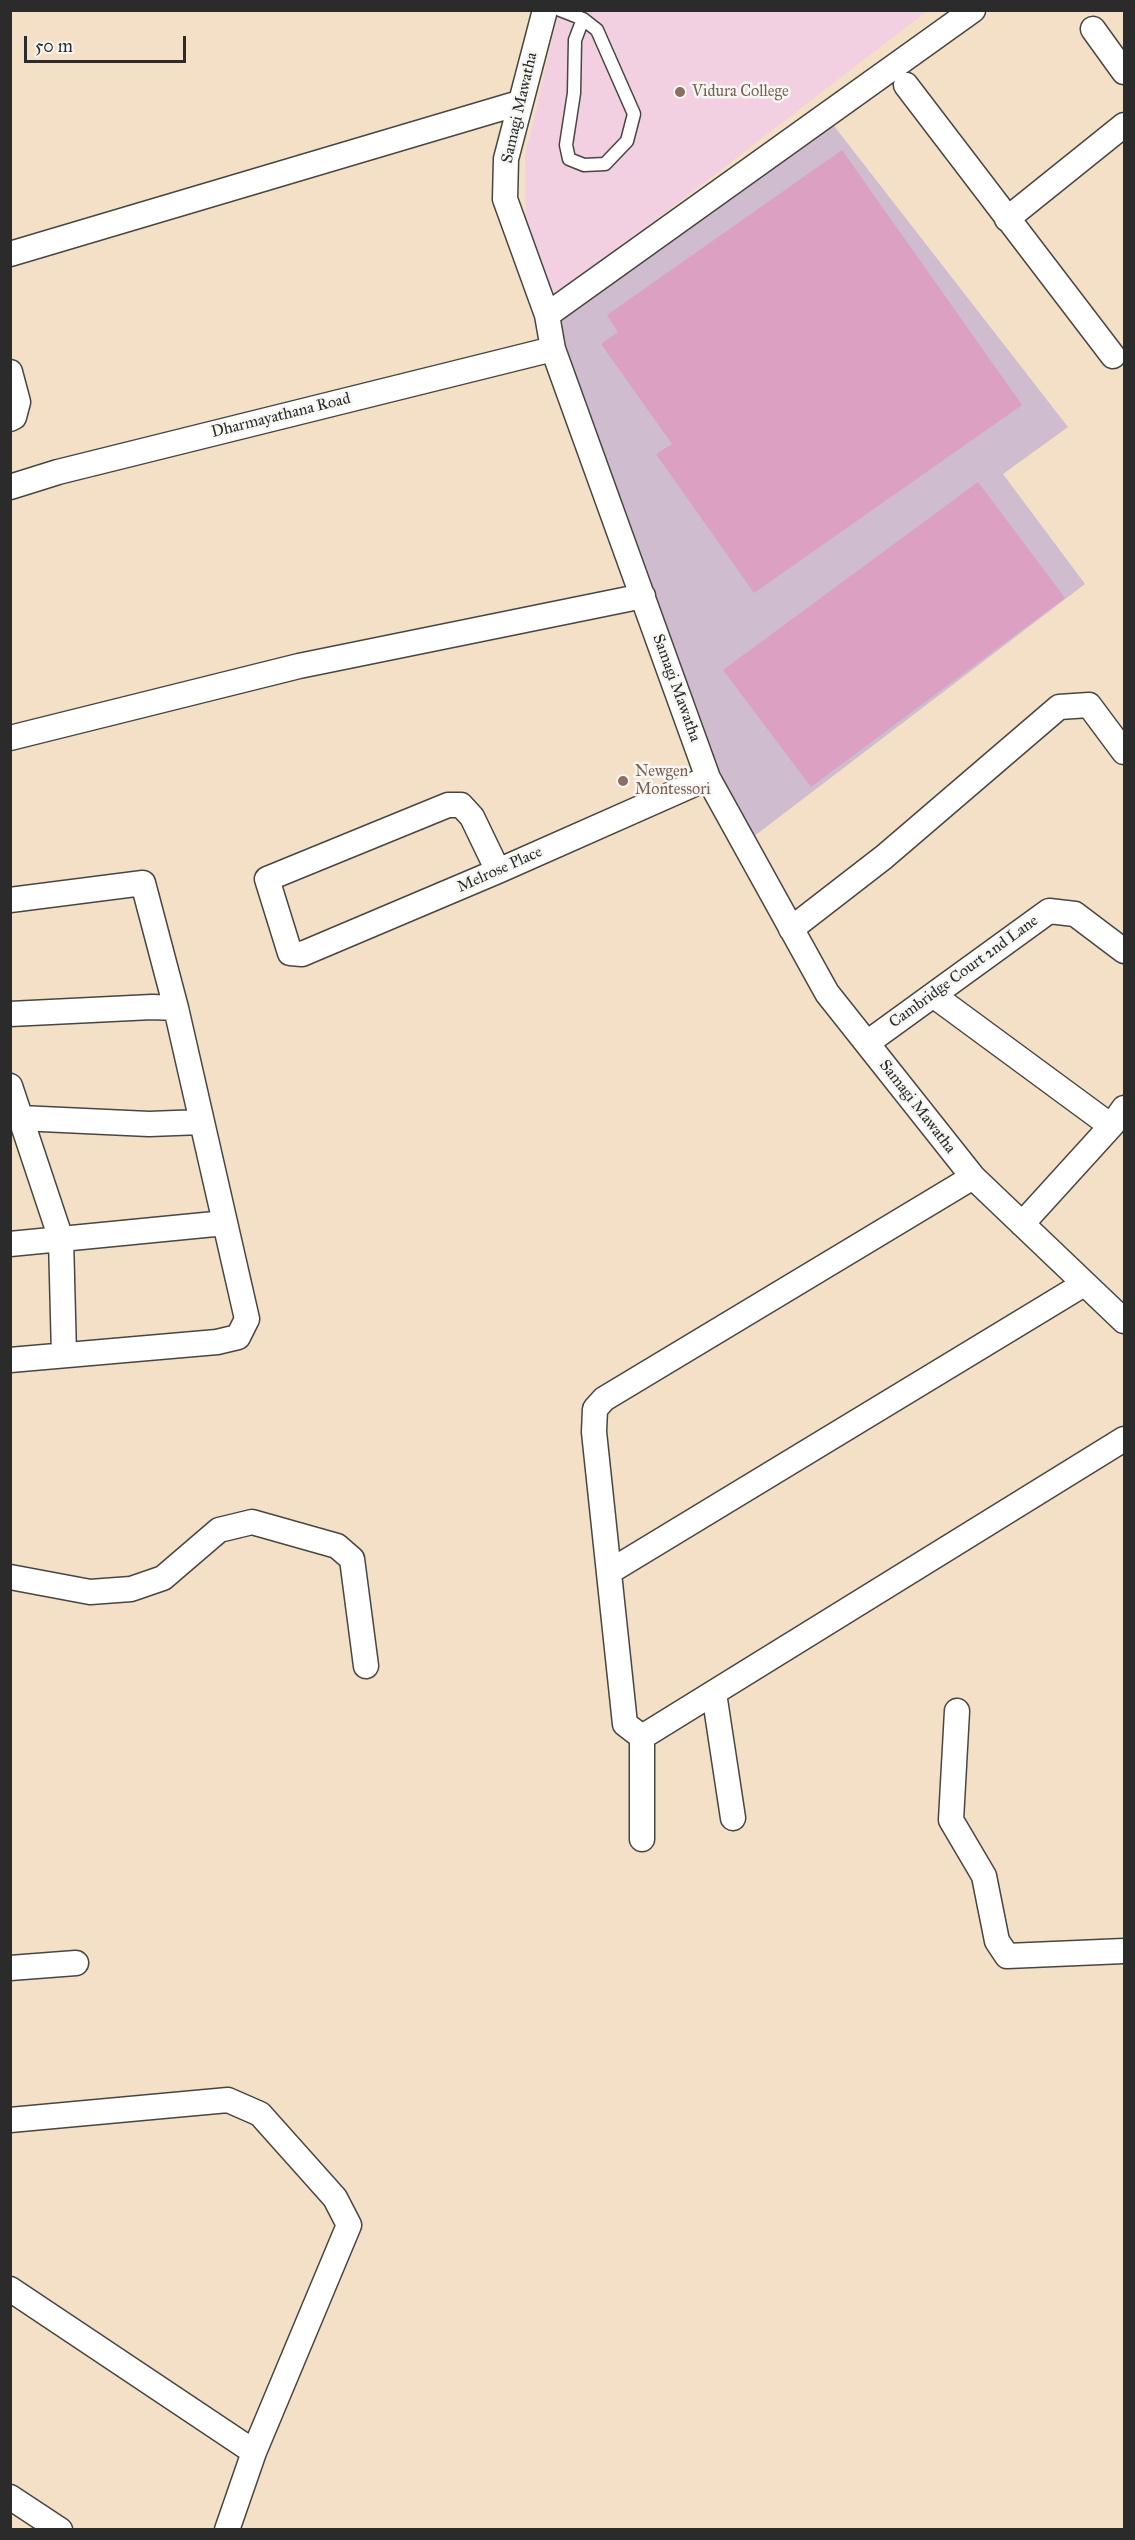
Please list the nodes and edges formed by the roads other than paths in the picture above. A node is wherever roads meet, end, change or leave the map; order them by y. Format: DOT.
graph roads {
  1 [pos="973,10"];
  2 [pos="558,11"];
  3 [pos="584,19"];
  4 [pos="1093,29"];
  5 [pos="1125,72"];
  6 [pos="906,85"];
  7 [pos="519,103"];
  8 [pos="1125,125"];
  9 [pos="1006,219"];
  10 [pos="10,254"];
  11 [pos="547,315"];
  12 [pos="553,349"];
  13 [pos="1113,356"];
  14 [pos="10,372"];
  15 [pos="10,419"];
  16 [pos="10,487"];
  17 [pos="643,596"];
  18 [pos="10,738"];
  19 [pos="1125,752"];
  20 [pos="708,778"];
  21 [pos="498,871"];
  22 [pos="10,900"];
  23 [pos="791,929"];
  24 [pos="1125,951"];
  25 [pos="933,995"];
  26 [pos="176,1008"];
  27 [pos="10,1014"];
  28 [pos="867,1043"];
  29 [pos="10,1086"];
  30 [pos="1118,1117"];
  31 [pos="20,1118"];
  32 [pos="202,1122"];
  33 [pos="973,1177"];
  34 [pos="225,1223"];
  35 [pos="1022,1224"];
  36 [pos="61,1239"];
  37 [pos="10,1244"];
  38 [pos="1084,1284"];
  39 [pos="1125,1321"];
  40 [pos="64,1356"];
  41 [pos="10,1360"];
  42 [pos="1125,1438"];
  43 [pos="609,1572"];
  44 [pos="10,1577"];
  45 [pos="366,1666"];
  46 [pos="714,1694"];
  47 [pos="957,1711"];
  48 [pos="642,1737"];
  49 [pos="733,1818"];
  50 [pos="642,1839"];
  51 [pos="1125,1952"];
  52 [pos="76,1963"];
  53 [pos="10,1968"];
  54 [pos="10,2120"];
  55 [pos="10,2289"];
  56 [pos="255,2452"];
  57 [pos="10,2497"];
  58 [pos="60,2529"];
  59 [pos="227,2529"];
  1 -- 11 [label="street"];
  2 -- 3 [label="lane"];
  2 -- 7 [label="street, Samagi Mawatha"];
  3 -- 3 [label="lane"];
  4 -- 5 [label="street"];
  6 -- 9 [label="street"];
  7 -- 10 [label="street"];
  7 -- 11 [label="street, Samagi Mawatha"];
  8 -- 9 [label="street"];
  9 -- 13 [label="street"];
  11 -- 12 [label="street, Samagi Mawatha"];
  12 -- 16 [label="street, Dharmayathana Road"];
  12 -- 17 [label="street, Samagi Mawatha"];
  14 -- 15 [label="street"];
  17 -- 18 [label="street"];
  17 -- 20 [label="street, Samagi Mawatha"];
  19 -- 23 [label="street"];
  20 -- 21 [label="street, Melrose Place"];
  20 -- 23 [label="street, Samagi Mawatha"];
  21 -- 21 [label="street, Melrose Place"];
  22 -- 26 [label="street"];
  23 -- 28 [label="street, Samagi Mawatha"];
  24 -- 25 [label="street, Cambridge Court 2nd Lane"];
  25 -- 28 [label="street, Cambridge Court 2nd Lane"];
  25 -- 30 [label="street"];
  26 -- 27 [label="street"];
  26 -- 32 [label="street"];
  28 -- 33 [label="street, Samagi Mawatha"];
  29 -- 31 [label="street"];
  30 -- 35 [label="street"];
  31 -- 32 [label="street"];
  31 -- 36 [label="street"];
  32 -- 34 [label="street"];
  33 -- 35 [label="street, Samagi Mawatha"];
  33 -- 43 [label="street"];
  34 -- 36 [label="street"];
  34 -- 40 [label="street"];
  35 -- 38 [label="street, Samagi Mawatha"];
  36 -- 37 [label="street"];
  36 -- 40 [label="street"];
  38 -- 39 [label="street, Samagi Mawatha"];
  38 -- 43 [label="street"];
  40 -- 41 [label="street"];
  42 -- 46 [label="street"];
  43 -- 48 [label="street"];
  44 -- 45 [label="street"];
  46 -- 48 [label="street"];
  46 -- 49 [label="street"];
  47 -- 51 [label="street"];
  48 -- 50 [label="street"];
  52 -- 53 [label="street"];
  54 -- 56 [label="street"];
  55 -- 56 [label="street"];
  56 -- 59 [label="street"];
  57 -- 58 [label="street"];
}
